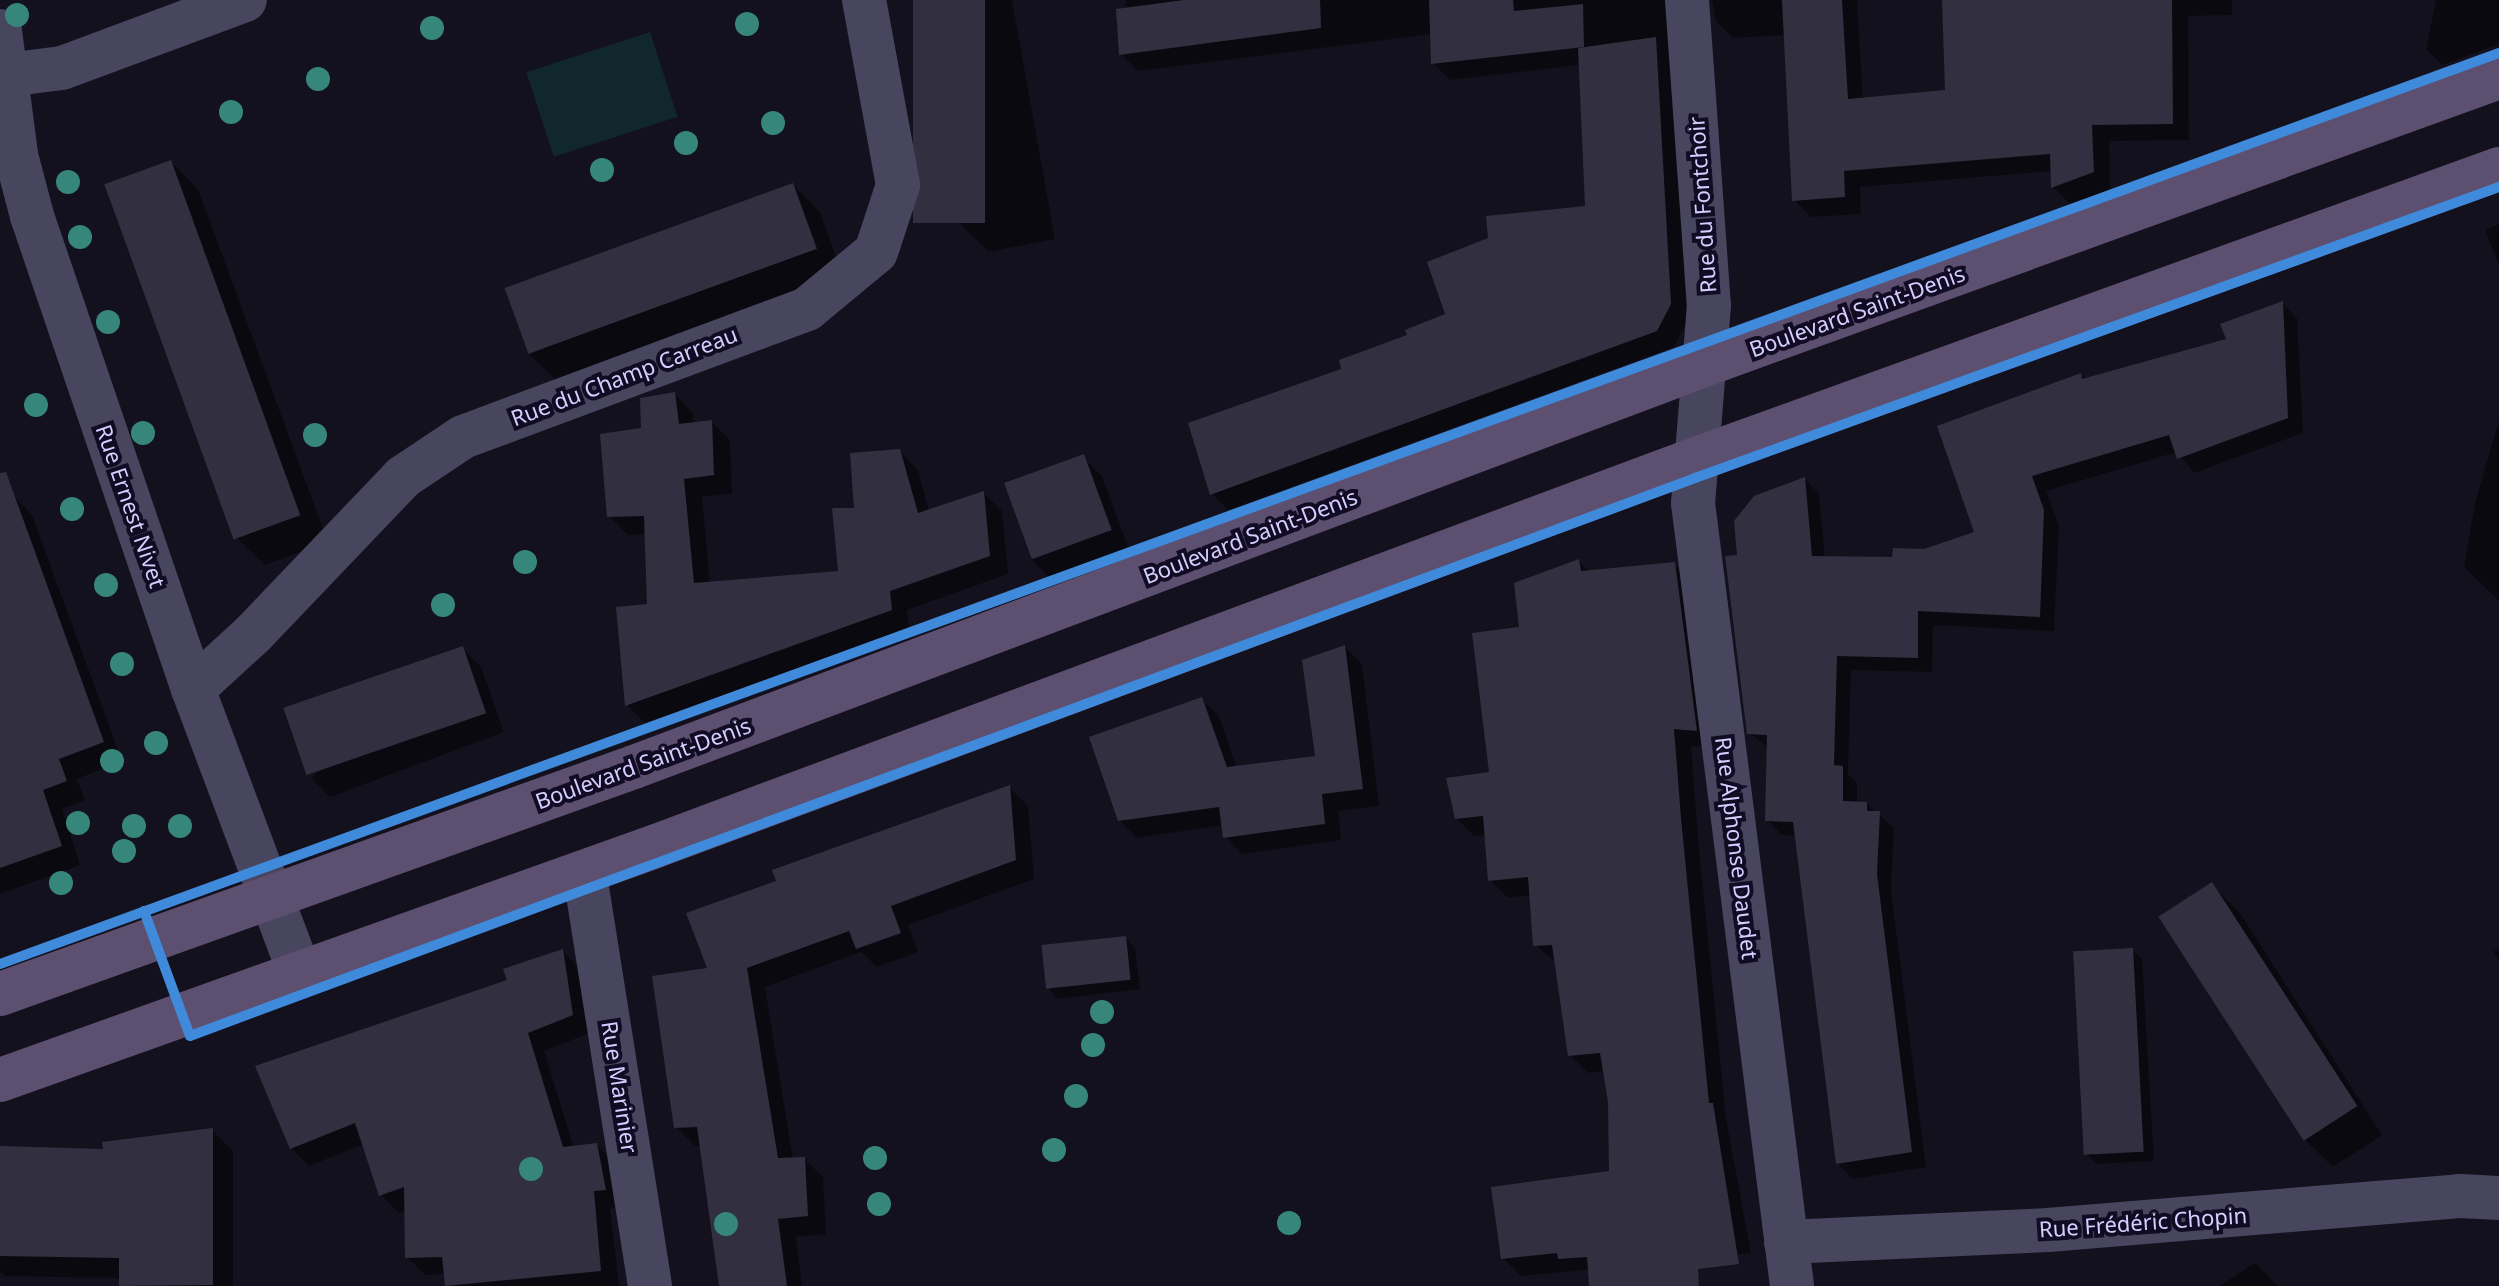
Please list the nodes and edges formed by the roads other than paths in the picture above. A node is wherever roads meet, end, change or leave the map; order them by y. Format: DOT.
graph roads {
  1 [pos="1,0"];
  2 [pos="245,0"];
  3 [pos="864,0"];
  4 [pos="1687,0"];
  5 [pos="0,8"];
  6 [pos="0,31"];
  7 [pos="7,75"];
  8 [pos="2499,77"];
  9 [pos="2499,169"];
  10 [pos="1704,365"];
  11 [pos="1700,410"];
  12 [pos="1696,459"];
  13 [pos="193,689"];
  14 [pos="587,888"];
  15 [pos="270,897"];
  16 [pos="299,971"];
  17 [pos="0,994"];
  18 [pos="0,1080"];
  19 [pos="2499,1198"];
  20 [pos="1786,1242"];
  21 [pos="650,1286"];
  22 [pos="1792,1286"];
  1 -- 5 [label="street"];
  2 -- 7 [label="street"];
  3 -- 13 [label="street, Rue du Champ Carreau"];
  4 -- 10 [label="street, Rue du Fontchoir"];
  6 -- 7 [label="street, Rue Ernest Nivet"];
  7 -- 13 [label="street, Rue Ernest Nivet"];
  8 -- 10 [label="main road, Boulevard Saint-Denis"];
  9 -- 12 [label="main road"];
  10 -- 11 [label="street, Rue du Fontchoir"];
  10 -- 15 [label="main road, Boulevard Saint-Denis"];
  11 -- 12 [label="street, Rue Alphonse Daudet"];
  12 -- 16 [label="main road"];
  12 -- 20 [label="street, Rue Alphonse Daudet"];
  13 -- 15 [label="street, Rue Ernest Nivet"];
  14 -- 21 [label="street, Rue Marinier"];
  15 -- 16 [label="street, Rue Ernest Nivet"];
  15 -- 17 [label="main road, Boulevard Saint-Denis"];
  16 -- 18 [label="main road"];
  19 -- 20 [label="street, Rue Frédéric Chopin"];
  20 -- 22 [label="street, Rue Alphonse Daudet"];
}
